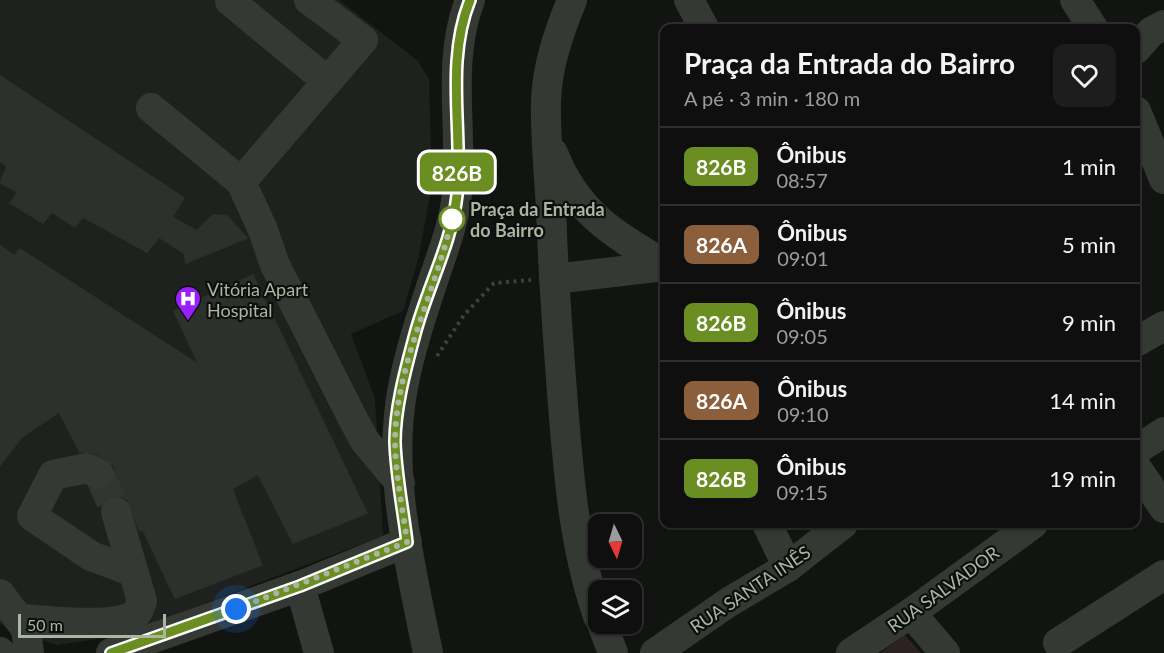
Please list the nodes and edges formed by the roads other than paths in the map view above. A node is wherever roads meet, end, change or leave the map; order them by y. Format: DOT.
graph roads {
  1 [pos="309,0"];
  2 [pos="470,0"];
  3 [pos="572,0"];
  4 [pos="689,0"];
  5 [pos="1075,0"];
  6 [pos="230,2"];
  7 [pos="702,24"];
  8 [pos="1090,24"];
  9 [pos="1164,25"];
  10 [pos="1140,44"];
  11 [pos="327,81"];
  12 [pos="151,108"];
  13 [pos="1144,122"];
  14 [pos="548,138"];
  15 [pos="1164,179"];
  16 [pos="241,182"];
  17 [pos="660,263"];
  18 [pos="660,266"];
  19 [pos="554,279"];
  20 [pos="1164,326"];
  21 [pos="1140,340"];
  22 [pos="1164,432"];
  23 [pos="1140,447"];
  24 [pos="1140,472"];
  25 [pos="99,474"];
  26 [pos="400,483"];
  27 [pos="1164,508"];
  28 [pos="116,512"];
  29 [pos="769,528"];
  30 [pos="838,528"];
  31 [pos="1028,528"];
  32 [pos="407,542"];
  33 [pos="788,567"];
  34 [pos="131,571"];
  35 [pos="1164,575"];
  36 [pos="588,580"];
  37 [pos="300,586"];
  38 [pos="0,594"];
  39 [pos="911,613"];
  40 [pos="606,634"];
  41 [pos="26,638"];
  42 [pos="1058,643"];
  43 [pos="111,653"];
  44 [pos="320,653"];
  45 [pos="428,653"];
  46 [pos="613,653"];
  47 [pos="655,653"];
  48 [pos="850,653"];
  49 [pos="945,653"];
  1 -- 11 [label="street"];
  2 -- 26 [label="street"];
  3 -- 14 [label="street"];
  4 -- 7 [label="street"];
  5 -- 8 [label="street"];
  6 -- 11 [label="street"];
  9 -- 10 [label="street"];
  11 -- 16 [label="street"];
  12 -- 16 [label="street"];
  13 -- 15 [label="street"];
  14 -- 17 [label="street"];
  14 -- 19 [label="street"];
  16 -- 26 [label="street"];
  18 -- 19 [label="street"];
  19 -- 36 [label="street"];
  20 -- 21 [label="street"];
  22 -- 23 [label="street"];
  24 -- 27 [label="street"];
  25 -- 34 [label="street"];
  26 -- 32 [label="street"];
  28 -- 34 [label="street"];
  29 -- 33 [label="street"];
  30 -- 33 [label="street, RUA SANTA INÊS"];
  31 -- 39 [label="street, RUA SALVADOR"];
  32 -- 37 [label="street"];
  32 -- 45 [label="street"];
  33 -- 47 [label="street, RUA SANTA INÊS"];
  34 -- 41 [label="street"];
  35 -- 42 [label="street"];
  37 -- 43 [label="street"];
  37 -- 44 [label="street"];
  38 -- 41 [label="street"];
  39 -- 48 [label="street, RUA SALVADOR"];
  39 -- 49 [label="street"];
  40 -- 46 [label="street"];
}
